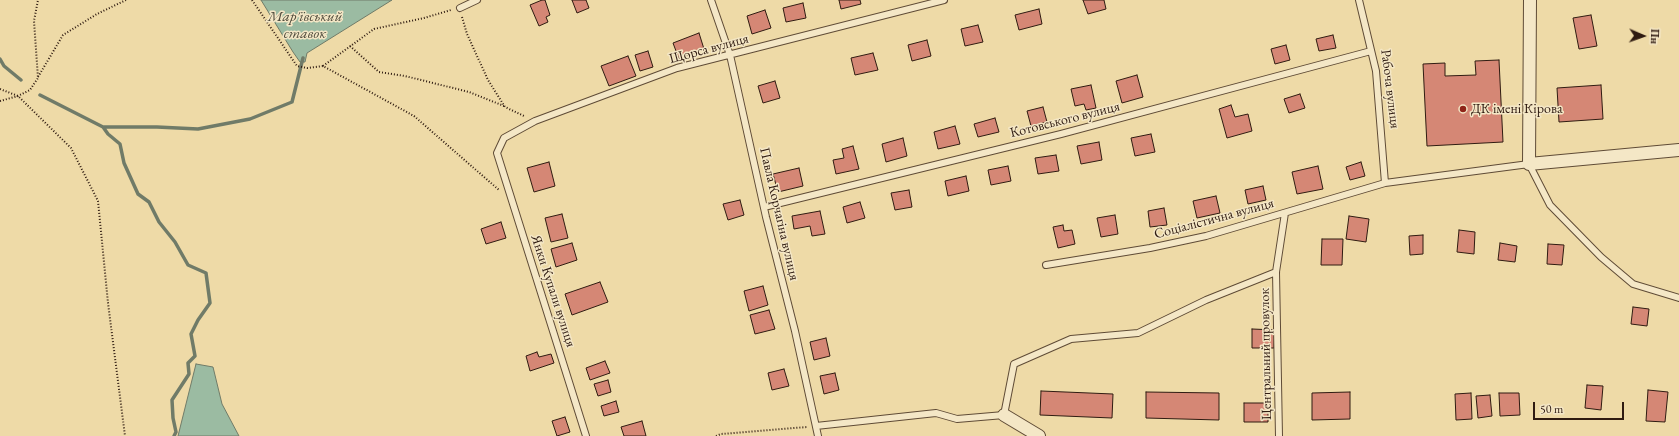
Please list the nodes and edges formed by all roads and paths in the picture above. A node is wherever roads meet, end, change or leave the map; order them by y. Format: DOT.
graph roads {
  1 [pos="38,0"];
  2 [pos="126,0"];
  3 [pos="252,0"];
  4 [pos="477,0"];
  5 [pos="711,0"];
  6 [pos="944,0"];
  7 [pos="1360,0"];
  8 [pos="1530,0"];
  9 [pos="460,8"];
  10 [pos="350,46"];
  11 [pos="1371,52"];
  12 [pos="730,55"];
  13 [pos="323,66"];
  14 [pos="38,78"];
  15 [pos="0,89"];
  16 [pos="18,96"];
  17 [pos="0,101"];
  18 [pos="505,107"];
  19 [pos="535,121"];
  20 [pos="1679,150"];
  21 [pos="497,153"];
  22 [pos="1529,164"];
  23 [pos="1385,183"];
  24 [pos="511,200"];
  25 [pos="764,207"];
  26 [pos="1285,213"];
  27 [pos="1046,265"];
  28 [pos="1276,272"];
  29 [pos="1679,298"];
  30 [pos="1004,415"];
  31 [pos="816,426"];
  32 [pos="125,436"];
  33 [pos="586,436"];
  34 [pos="716,436"];
  35 [pos="818,436"];
  36 [pos="1039,436"];
  37 [pos="1279,436"];
  1 -- 14 [label="path"];
  2 -- 14 [label="path"];
  3 -- 13 [label="path"];
  4 -- 9 [label="lane"];
  5 -- 12 [label="lane, Павла Корчагіна вулиця"];
  6 -- 12 [label="lane, Щорса вулиця"];
  7 -- 11 [label="lane, Рабоча вулиця"];
  8 -- 22 [label="street"];
  9 -- 10 [label="path"];
  9 -- 18 [label="path"];
  10 -- 13 [label="path"];
  10 -- 18 [label="path"];
  11 -- 23 [label="lane, Рабоча вулиця"];
  11 -- 25 [label="lane, Котовського вулиця"];
  12 -- 19 [label="lane, Щорса вулиця"];
  12 -- 25 [label="lane, Павла Корчагіна вулиця"];
  13 -- 24 [label="path"];
  14 -- 16 [label="path"];
  15 -- 16 [label="path"];
  16 -- 17 [label="path"];
  16 -- 32 [label="path"];
  18 -- 19 [label="path"];
  19 -- 21 [label="lane, Щорса вулиця"];
  20 -- 22 [label="street"];
  21 -- 24 [label="lane, Янки Купали вулиця"];
  22 -- 23 [label="lane, Соціалістична вулиця"];
  22 -- 29 [label="lane"];
  23 -- 26 [label="lane, Соціалістична вулиця"];
  24 -- 33 [label="lane, Янки Купали вулиця"];
  25 -- 31 [label="lane, Павла Корчагіна вулиця"];
  26 -- 27 [label="lane, Соціалістична вулиця"];
  26 -- 28 [label="lane, Центральний провулок"];
  28 -- 30 [label="lane"];
  28 -- 37 [label="lane, Центральний провулок"];
  30 -- 31 [label="lane"];
  30 -- 36 [label="street"];
  31 -- 34 [label="path"];
  31 -- 35 [label="lane, Павла Корчагіна вулиця"];
}
